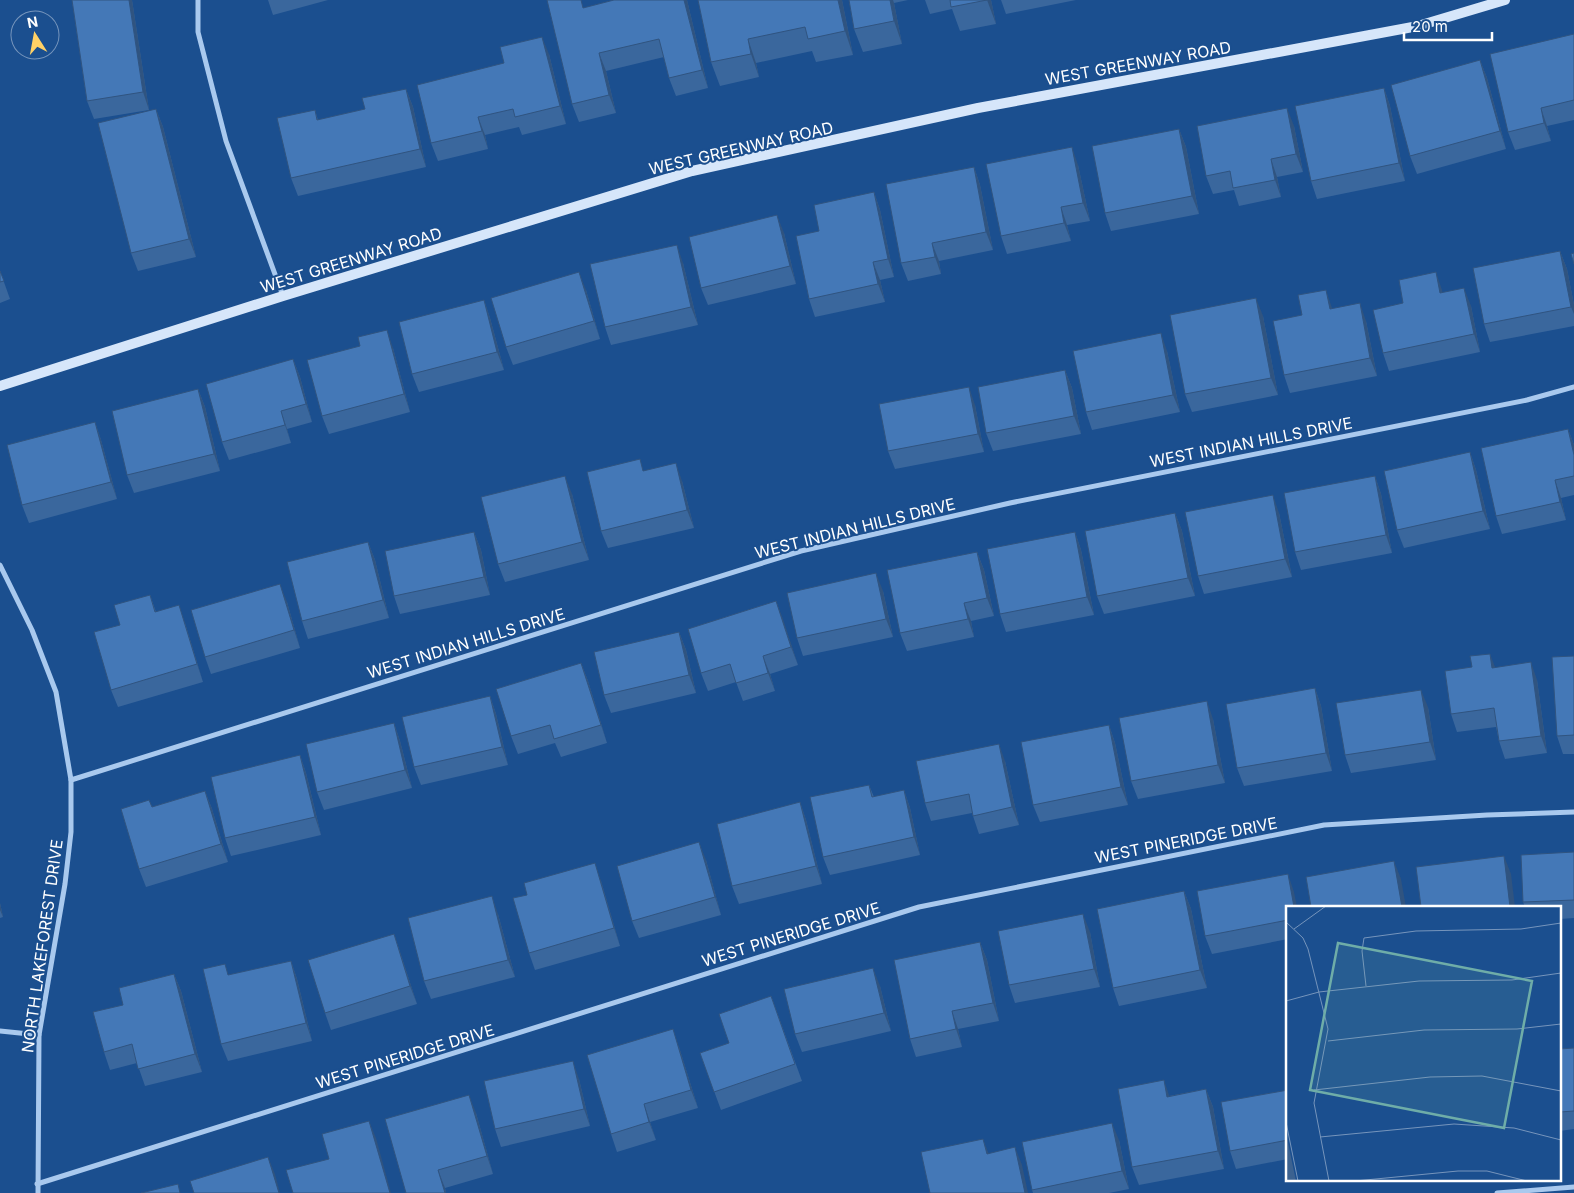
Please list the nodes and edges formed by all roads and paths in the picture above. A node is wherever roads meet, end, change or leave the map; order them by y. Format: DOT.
graph roads {
  1 [pos="198,0"];
  2 [pos="1505,0"];
  3 [pos="283,296"];
  4 [pos="0,386"];
  5 [pos="1574,386"];
  6 [pos="0,565"];
  7 [pos="71,780"];
  8 [pos="1574,812"];
  9 [pos="0,1031"];
  10 [pos="39,1035"];
  11 [pos="37,1184"];
  12 [pos="1574,1187"];
  13 [pos="38,1193"];
  14 [pos="1497,1193"];
  1 -- 3 [label="street"];
  2 -- 3 [label="street, WEST GREENWAY ROAD"];
  3 -- 4 [label="street, WEST GREENWAY ROAD"];
  5 -- 7 [label="street, WEST INDIAN HILLS DRIVE"];
  6 -- 7 [label="street, NORTH LAKEFOREST DRIVE"];
  7 -- 10 [label="street, NORTH LAKEFOREST DRIVE"];
  8 -- 11 [label="street, WEST PINERIDGE DRIVE"];
  9 -- 10 [label="street"];
  10 -- 11 [label="street, NORTH LAKEFOREST DRIVE"];
  11 -- 13 [label="street, NORTH LAKEFOREST DRIVE"];
  12 -- 14 [label="street"];
}
